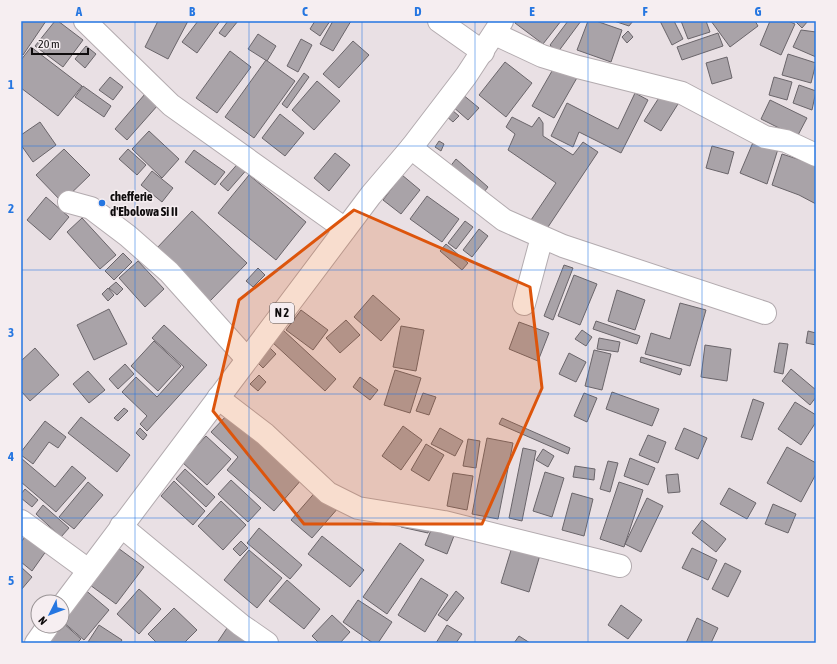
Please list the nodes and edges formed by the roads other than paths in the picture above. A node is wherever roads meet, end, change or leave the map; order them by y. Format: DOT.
graph roads {
  1 [pos="85,21"];
  2 [pos="439,21"];
  3 [pos="499,28"];
  4 [pos="483,52"];
  5 [pos="411,148"];
  6 [pos="816,155"];
  7 [pos="69,202"];
  8 [pos="345,229"];
  9 [pos="542,237"];
  10 [pos="524,304"];
  11 [pos="765,313"];
  12 [pos="247,359"];
  13 [pos="218,398"];
  14 [pos="21,521"];
  15 [pos="121,526"];
  16 [pos="620,566"];
  17 [pos="88,570"];
  18 [pos="70,595"];
  19 [pos="42,634"];
  20 [pos="36,643"];
  21 [pos="267,643"];
  1 -- 8 [label="main road"];
  2 -- 4 [label="main road"];
  3 -- 4 [label="main road, N 2"];
  3 -- 6 [label="main road"];
  4 -- 5 [label="main road, N 2"];
  5 -- 8 [label="main road, N 2"];
  5 -- 9 [label="main road"];
  7 -- 12 [label="main road"];
  8 -- 12 [label="main road, N 2"];
  9 -- 10 [label="main road"];
  9 -- 11 [label="main road"];
  12 -- 13 [label="main road, N 2"];
  13 -- 15 [label="main road, N 2"];
  13 -- 16 [label="main road"];
  14 -- 17 [label="main road"];
  15 -- 17 [label="main road, N 2"];
  15 -- 21 [label="main road"];
  17 -- 18 [label="main road, N 2"];
  19 -- 20 [label="main road"];
}
